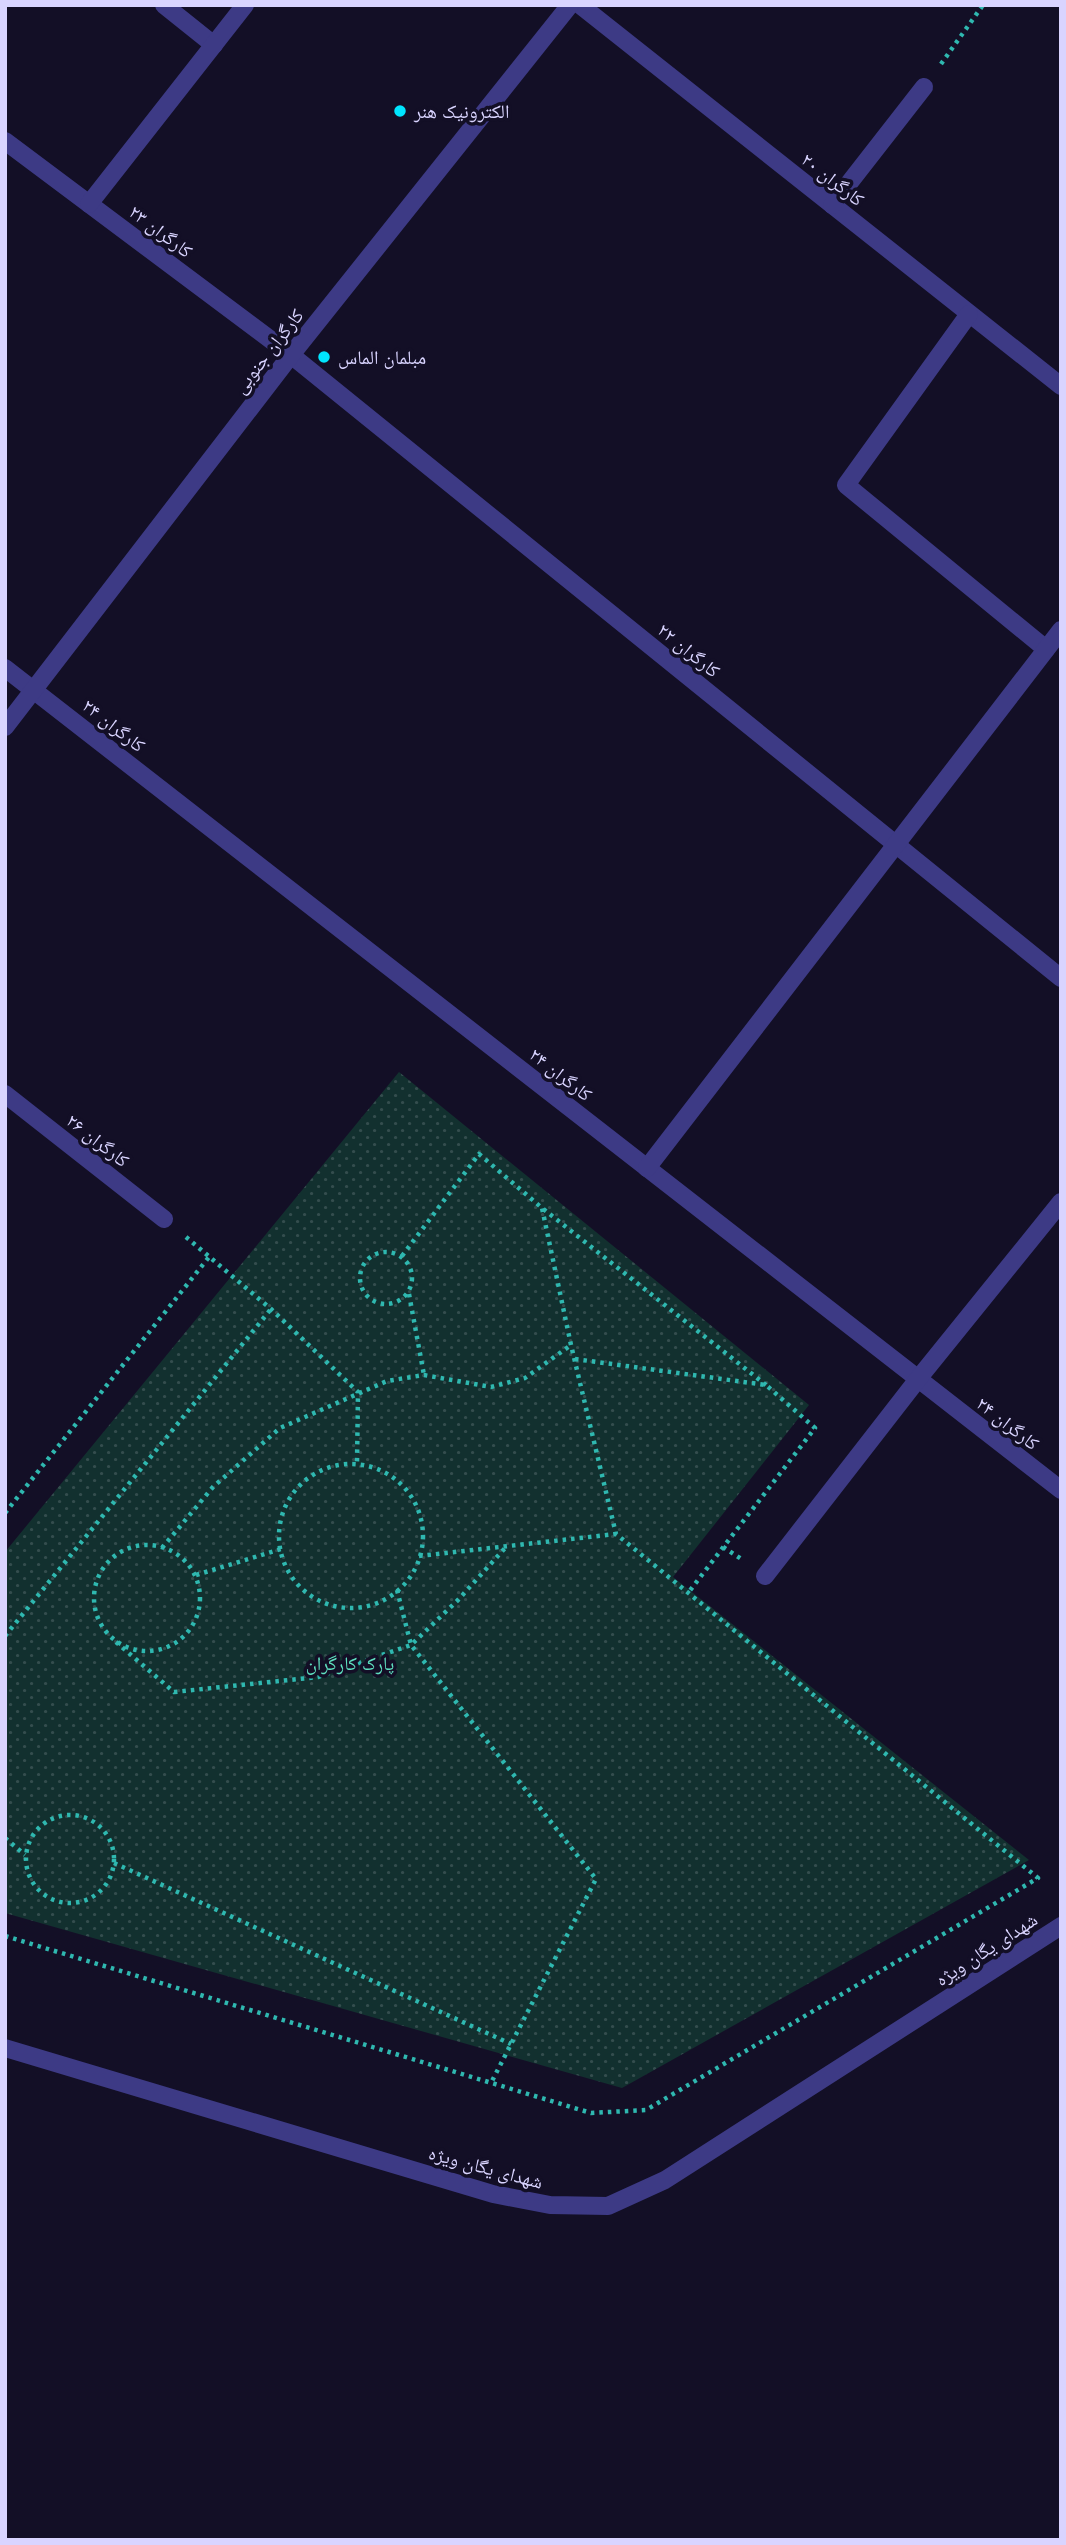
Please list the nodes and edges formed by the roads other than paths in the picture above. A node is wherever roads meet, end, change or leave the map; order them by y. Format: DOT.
graph roads {
  1 [pos="164,5"];
  2 [pos="245,5"];
  3 [pos="570,5"];
  4 [pos="580,5"];
  5 [pos="214,45"];
  6 [pos="924,87"];
  7 [pos="9,151"];
  8 [pos="89,204"];
  9 [pos="832,205"];
  10 [pos="969,314"];
  11 [pos="291,355"];
  12 [pos="1061,386"];
  13 [pos="1061,630"];
  14 [pos="1046,649"];
  15 [pos="5,668"];
  16 [pos="35,691"];
  17 [pos="5,727"];
  18 [pos="896,845"];
  19 [pos="1061,978"];
  20 [pos="5,1094"];
  21 [pos="647,1168"];
  22 [pos="1061,1202"];
  23 [pos="164,1219"];
  24 [pos="918,1379"];
  25 [pos="1061,1490"];
  26 [pos="765,1576"];
  27 [pos="1061,1926"];
  28 [pos="5,2048"];
  1 -- 5 [label="street"];
  2 -- 5 [label="street"];
  3 -- 11 [label="street, کارگران جنوبی"];
  4 -- 9 [label="street, کارگران ۲۰"];
  5 -- 8 [label="street"];
  6 -- 9 [label="street"];
  7 -- 8 [label="street, کارگران ۲۳"];
  8 -- 11 [label="street, کارگران ۲۳"];
  9 -- 10 [label="street, کارگران ۲۰"];
  10 -- 12 [label="street, کارگران ۲۰"];
  10 -- 14 [label="street"];
  11 -- 16 [label="street, کارگران جنوبی"];
  11 -- 18 [label="street, کارگران ۲۲"];
  13 -- 14 [label="street"];
  14 -- 18 [label="street"];
  15 -- 16 [label="street, کارگران ۲۴"];
  16 -- 17 [label="street, کارگران جنوبی"];
  16 -- 21 [label="street, کارگران ۲۴"];
  18 -- 19 [label="street, کارگران ۲۲"];
  18 -- 21 [label="street"];
  20 -- 23 [label="street, کارگران ۲۶"];
  21 -- 24 [label="street, کارگران ۲۴"];
  22 -- 24 [label="street"];
  24 -- 25 [label="street, کارگران ۲۴"];
  24 -- 26 [label="street"];
  27 -- 28 [label="street, شهدای یگان ویژه"];
}
